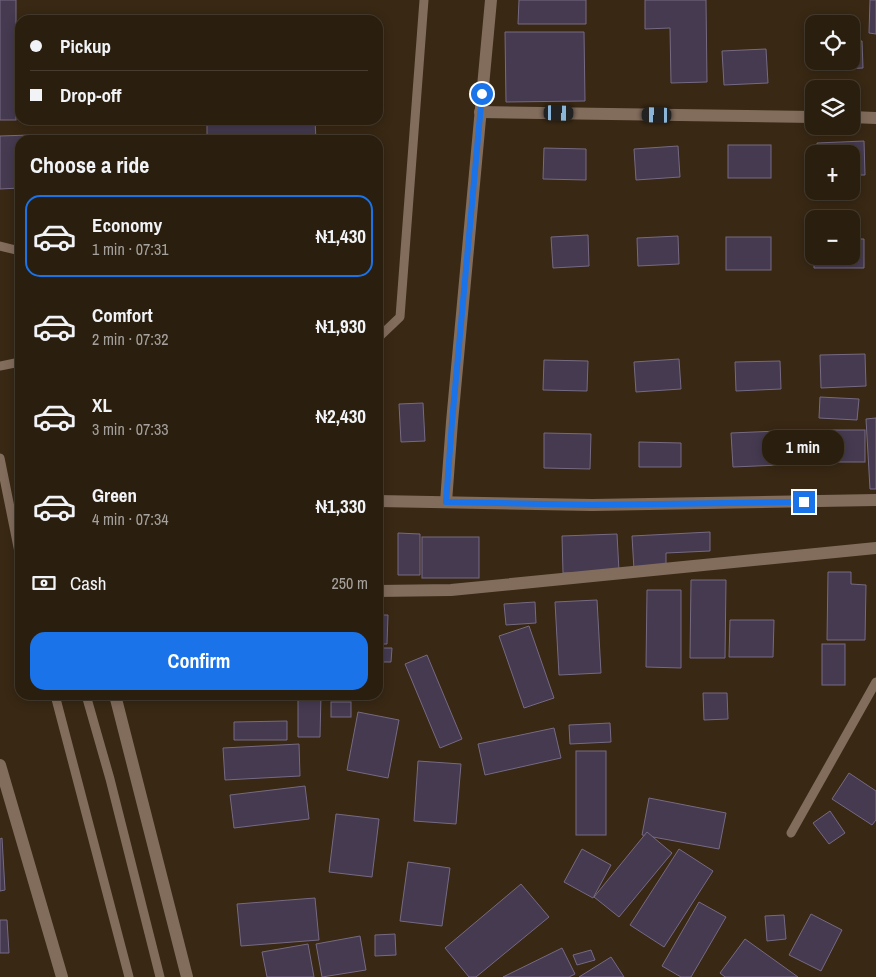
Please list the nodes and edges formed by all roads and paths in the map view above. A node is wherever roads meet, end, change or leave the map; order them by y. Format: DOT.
graph roads {
  1 [pos="424,0"];
  2 [pos="490,0"];
  3 [pos="480,112"];
  4 [pos="805,117"];
  5 [pos="860,117"];
  6 [pos="876,118"];
  7 [pos="0,246"];
  8 [pos="15,250"];
  9 [pos="383,333"];
  10 [pos="15,363"];
  11 [pos="0,366"];
  12 [pos="0,458"];
  13 [pos="383,500"];
  14 [pos="876,500"];
  15 [pos="446,502"];
  16 [pos="15,532"];
  17 [pos="876,548"];
  18 [pos="383,592"];
  19 [pos="876,682"];
  20 [pos="56,700"];
  21 [pos="87,700"];
  22 [pos="116,700"];
  23 [pos="0,765"];
  24 [pos="790,833"];
  25 [pos="62,977"];
  26 [pos="129,977"];
  27 [pos="160,977"];
  28 [pos="187,977"];
  1 -- 9 [label="lane"];
  2 -- 3 [label="street"];
  3 -- 4 [label="street"];
  3 -- 15 [label="street"];
  5 -- 6 [label="street"];
  7 -- 8 [label="lane"];
  10 -- 11 [label="lane"];
  12 -- 16 [label="lane"];
  13 -- 15 [label="street"];
  14 -- 15 [label="street"];
  17 -- 18 [label="street"];
  19 -- 24 [label="lane"];
  20 -- 26 [label="lane"];
  21 -- 27 [label="lane"];
  22 -- 28 [label="street"];
  23 -- 25 [label="street"];
}
